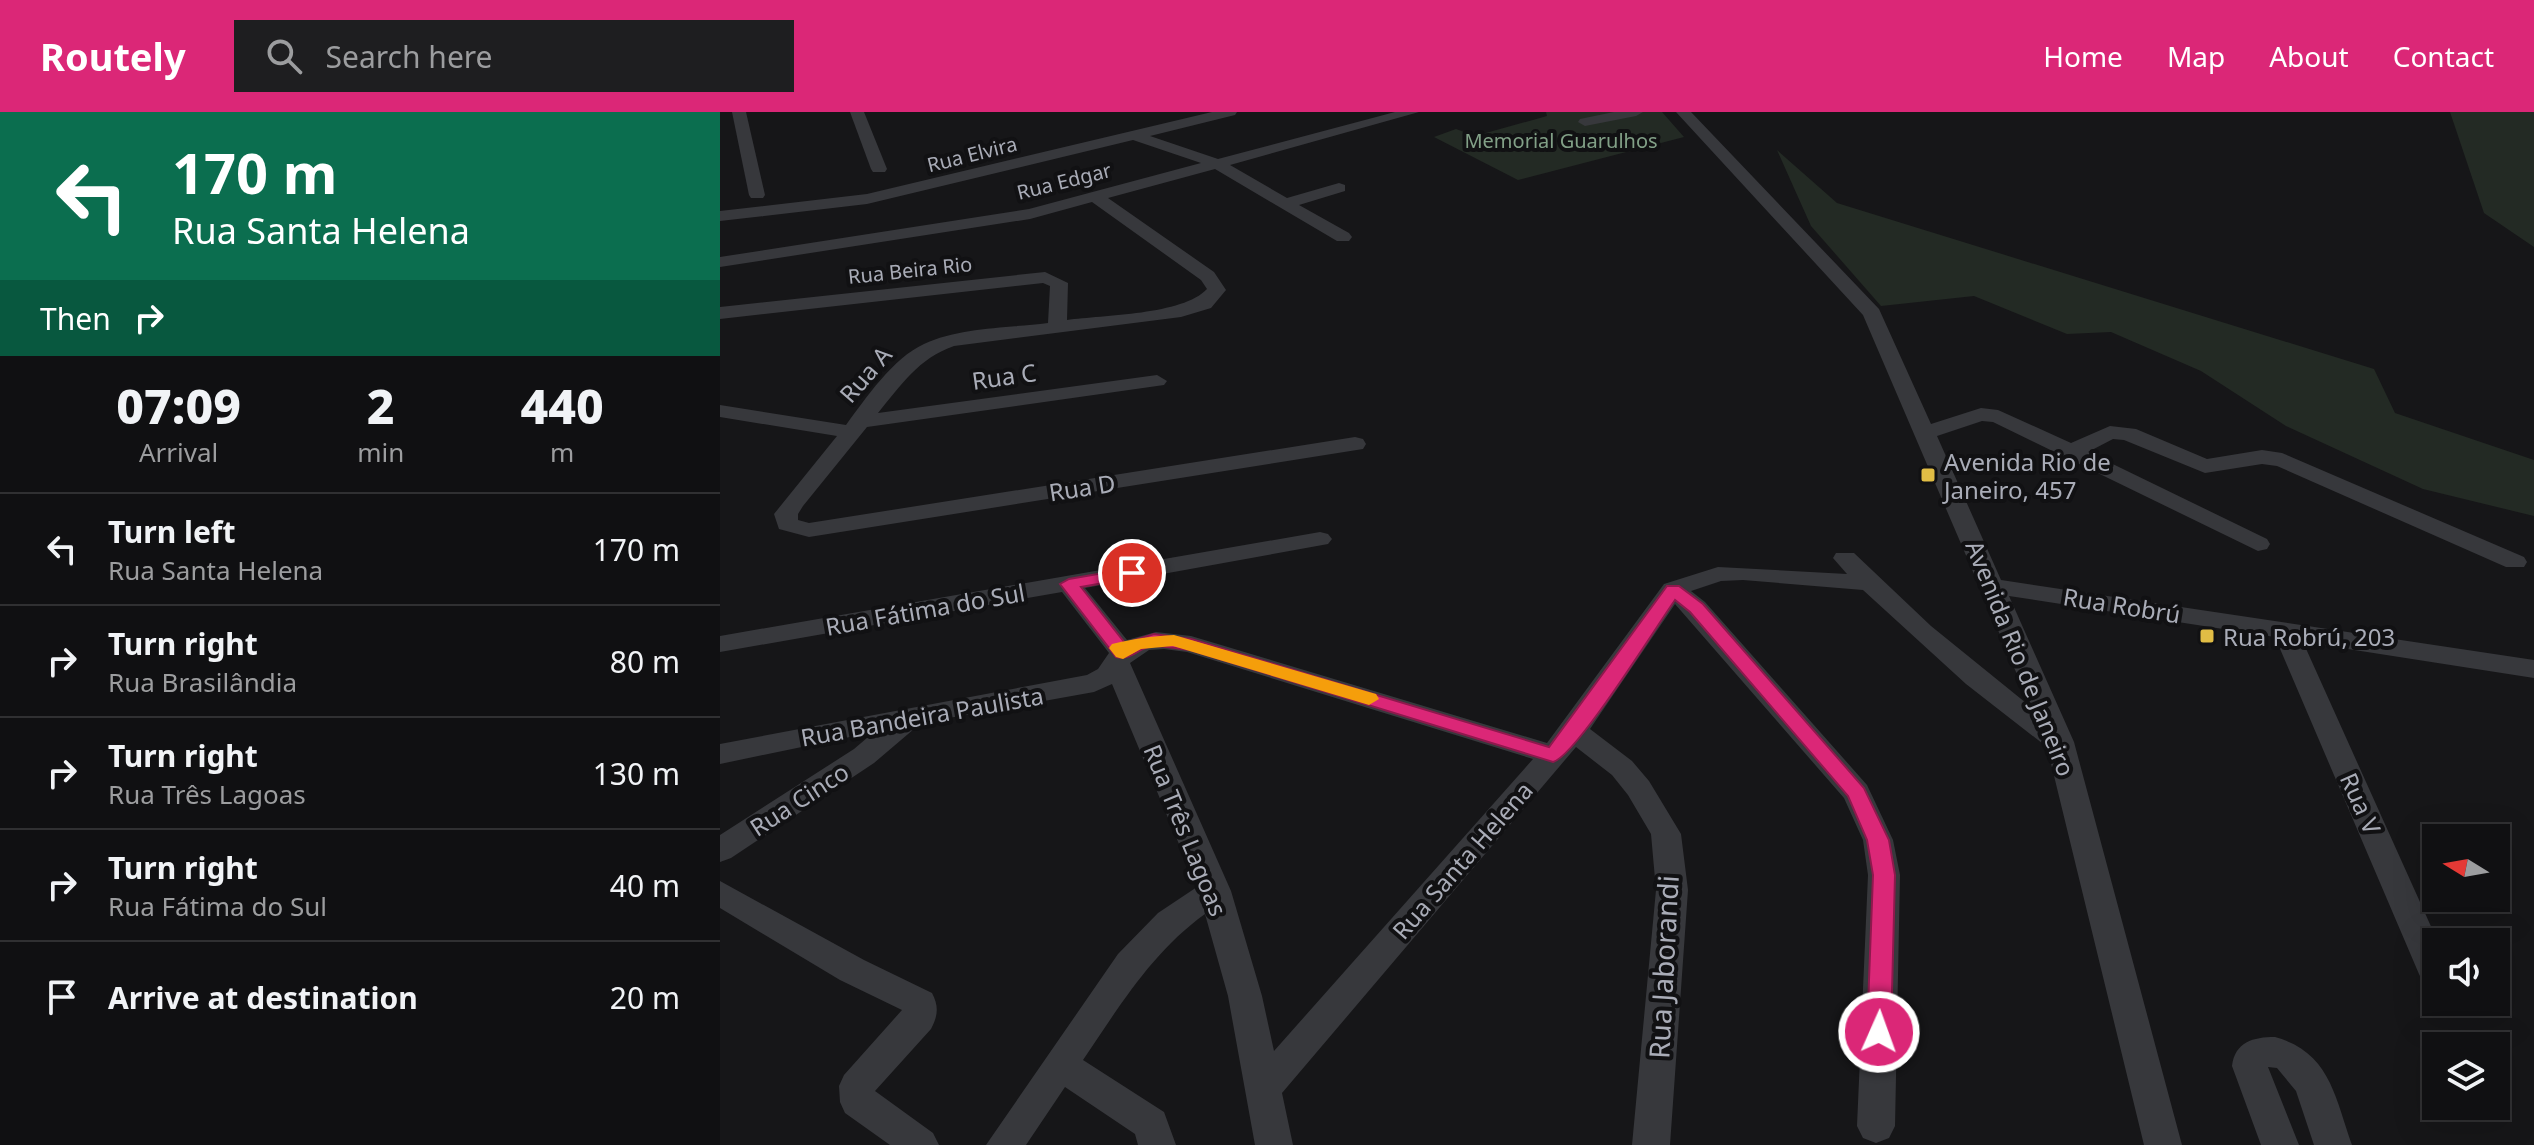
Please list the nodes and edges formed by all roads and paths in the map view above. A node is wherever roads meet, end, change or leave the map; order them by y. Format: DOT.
graph roads {
  1 [pos="739,112"];
  2 [pos="857,112"];
  3 [pos="1230,112"];
  4 [pos="1412,112"];
  5 [pos="1636,112"];
  6 [pos="1683,112"];
  7 [pos="1585,122"];
  8 [pos="1134,135"];
  9 [pos="1215,163"];
  10 [pos="879,169"];
  11 [pos="1339,188"];
  12 [pos="757,195"];
  13 [pos="1094,196"];
  14 [pos="1286,203"];
  15 [pos="720,216"];
  16 [pos="1343,237"];
  17 [pos="720,262"];
  18 [pos="720,313"];
  19 [pos="1057,328"];
  20 [pos="1157,381"];
  21 [pos="720,411"];
  22 [pos="855,427"];
  23 [pos="1924,433"];
  24 [pos="2096,438"];
  25 [pos="1355,444"];
  26 [pos="2071,452"];
  27 [pos="2136,458"];
  28 [pos="809,530"];
  29 [pos="1320,539"];
  30 [pos="2258,544"];
  31 [pos="1845,558"];
  32 [pos="2515,562"];
  33 [pos="1870,583"];
  34 [pos="1069,584"];
  35 [pos="1994,586"];
  36 [pos="1673,589"];
  37 [pos="2286,632"];
  38 [pos="720,644"];
  39 [pos="1120,658"];
  40 [pos="2534,669"];
  41 [pos="913,715"];
  42 [pos="1574,731"];
  43 [pos="2060,742"];
  44 [pos="720,754"];
  45 [pos="1553,755"];
  46 [pos="720,850"];
  47 [pos="1215,891"];
  48 [pos="720,893"];
  49 [pos="2422,941"];
  50 [pos="1061,1065"];
  51 [pos="1263,1089"];
  52 [pos="1876,1126"];
  53 [pos="920,1145"];
  54 [pos="1005,1145"];
  55 [pos="1157,1145"];
  56 [pos="1274,1145"];
  57 [pos="1651,1145"];
  58 [pos="2163,1145"];
  59 [pos="2280,1145"];
  60 [pos="2333,1145"];
  1 -- 12 [label="street"];
  2 -- 10 [label="street"];
  3 -- 8 [label="street, Rua Elvira"];
  4 -- 9 [label="street, Rua Edgar"];
  5 -- 7 [label="street"];
  6 -- 23 [label="street, Avenida Rio de Janeiro"];
  8 -- 9 [label="street"];
  8 -- 15 [label="street, Rua Elvira"];
  9 -- 13 [label="street, Rua Edgar"];
  9 -- 14 [label="street"];
  11 -- 14 [label="street"];
  13 -- 17 [label="street, Rua Edgar"];
  13 -- 19 [label="street, Rua A"];
  14 -- 16 [label="street"];
  18 -- 19 [label="street, Rua Beira Rio"];
  19 -- 22 [label="street, Rua A"];
  20 -- 22 [label="street, Rua C"];
  21 -- 22 [label="street, Rua C"];
  22 -- 28 [label="street, Rua A"];
  23 -- 26 [label="street"];
  23 -- 35 [label="street, Avenida Rio de Janeiro"];
  24 -- 26 [label="street"];
  24 -- 27 [label="street"];
  24 -- 32 [label="street"];
  25 -- 28 [label="street, Rua D"];
  26 -- 30 [label="street"];
  29 -- 34 [label="street, Rua Fátima do Sul"];
  31 -- 33 [label="street"];
  33 -- 36 [label="street"];
  33 -- 43 [label="street"];
  34 -- 38 [label="street, Rua Fátima do Sul"];
  34 -- 39 [label="street, Rua Três Lagoas"];
  35 -- 37 [label="street, Rua Robrú"];
  35 -- 43 [label="street, Avenida Rio de Janeiro"];
  36 -- 42 [label="street, Rua Santa Helena"];
  36 -- 52 [label="street"];
  37 -- 40 [label="street, Rua Robrú"];
  37 -- 49 [label="street, Rua V"];
  39 -- 41 [label="street, Rua Bandeira Paulista"];
  39 -- 45 [label="street, Rua Bandeira Paulista"];
  39 -- 47 [label="street, Rua Três Lagoas"];
  41 -- 44 [label="street, Rua Bandeira Paulista"];
  41 -- 46 [label="street, Rua Cinco"];
  42 -- 45 [label="street, Rua Santa Helena"];
  42 -- 57 [label="street, Rua Jaborandi"];
  43 -- 58 [label="street, Avenida Rio de Janeiro"];
  45 -- 51 [label="street, Rua Santa Helena"];
  47 -- 50 [label="street"];
  47 -- 51 [label="street, Rua Três Lagoas"];
  48 -- 53 [label="street"];
  50 -- 54 [label="street"];
  50 -- 55 [label="street"];
  51 -- 56 [label="street, Rua Três Lagoas"];
  59 -- 60 [label="street"];
}
